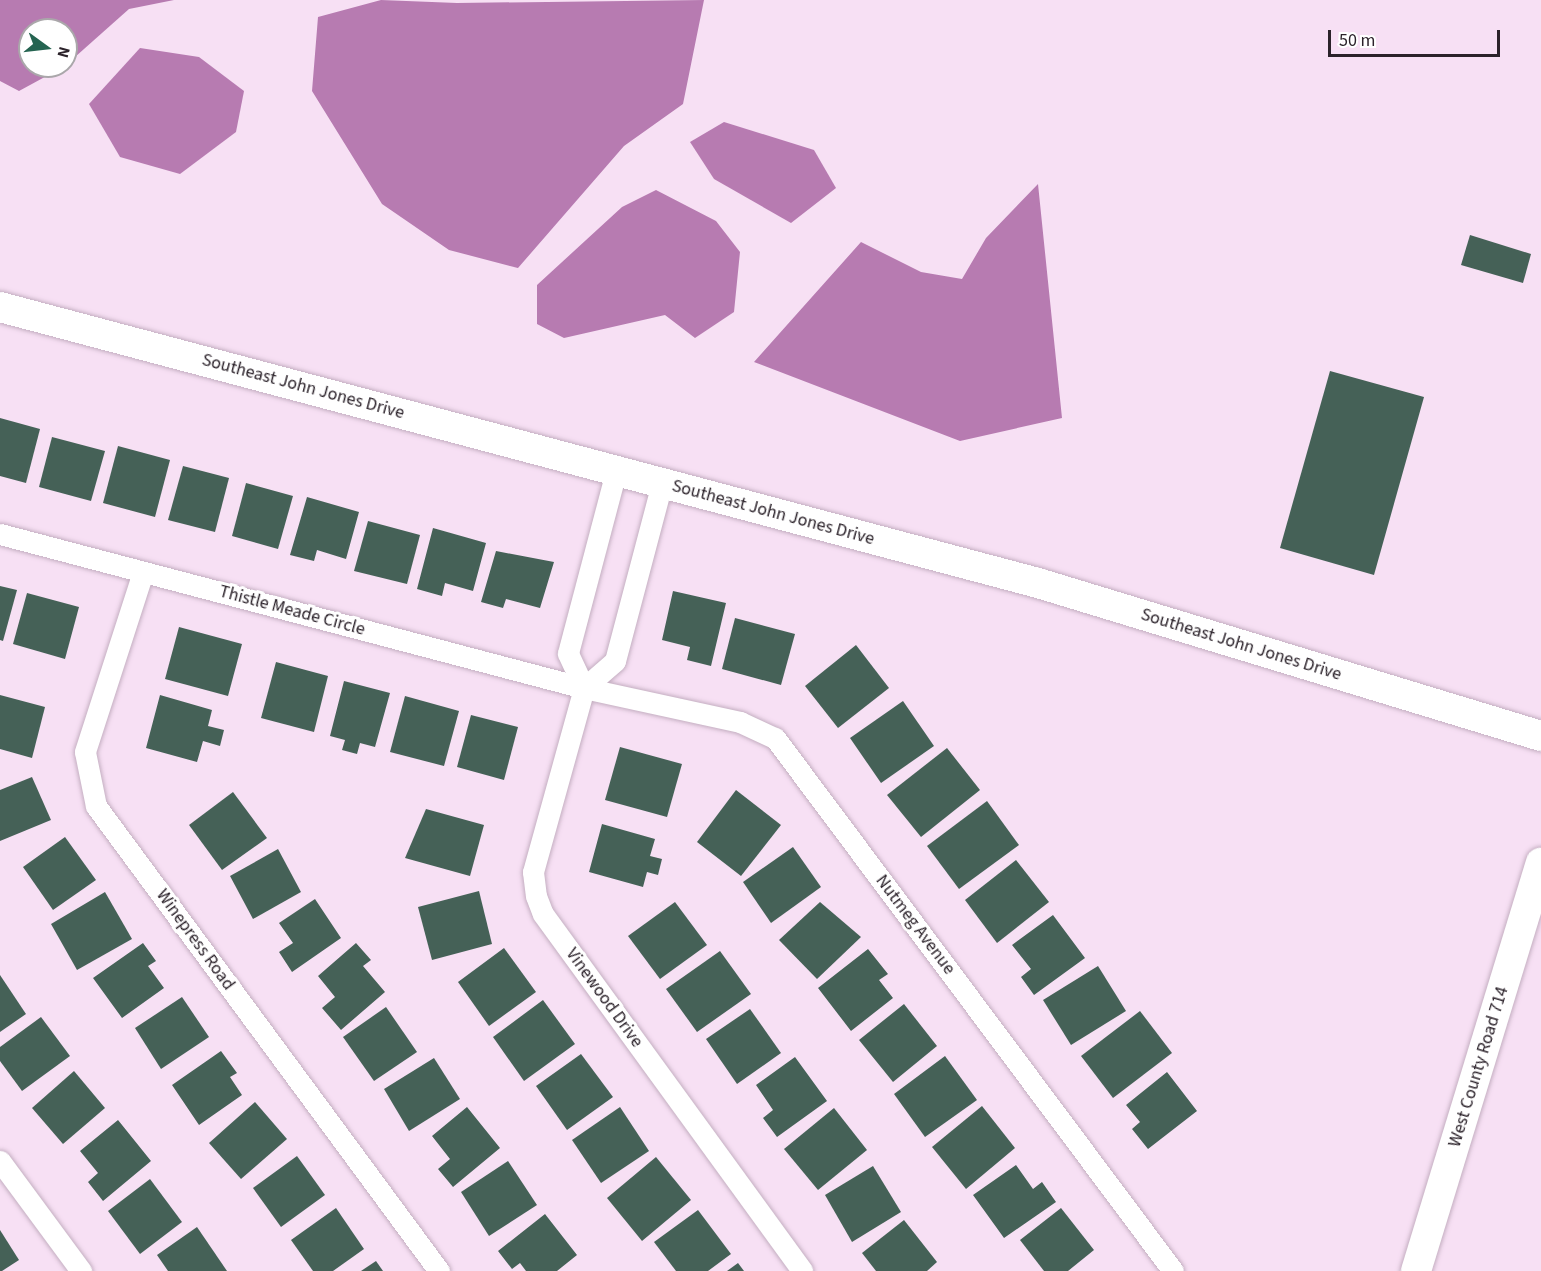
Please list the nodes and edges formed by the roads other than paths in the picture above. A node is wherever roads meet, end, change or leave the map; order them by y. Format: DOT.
graph roads {
  1 [pos="0,307"];
  2 [pos="616,471"];
  3 [pos="662,483"];
  4 [pos="0,534"];
  5 [pos="142,572"];
  6 [pos="584,688"];
  7 [pos="1541,736"];
  8 [pos="1541,863"];
  9 [pos="0,1161"];
  10 [pos="81,1271"];
  11 [pos="439,1271"];
  12 [pos="802,1271"];
  13 [pos="1173,1271"];
  14 [pos="1416,1271"];
  1 -- 2 [label="main road, Southeast John Jones Drive"];
  2 -- 3 [label="main road, Southeast John Jones Drive"];
  2 -- 6 [label="street"];
  3 -- 6 [label="street"];
  3 -- 7 [label="main road, Southeast John Jones Drive"];
  4 -- 5 [label="street, Thistle Meade Circle"];
  5 -- 6 [label="street, Thistle Meade Circle"];
  5 -- 11 [label="street, Winepress Road"];
  6 -- 12 [label="street, Vinewood Drive"];
  6 -- 13 [label="street, Nutmeg Avenue"];
  8 -- 14 [label="main road, West County Road 714"];
  9 -- 10 [label="street"];
}
